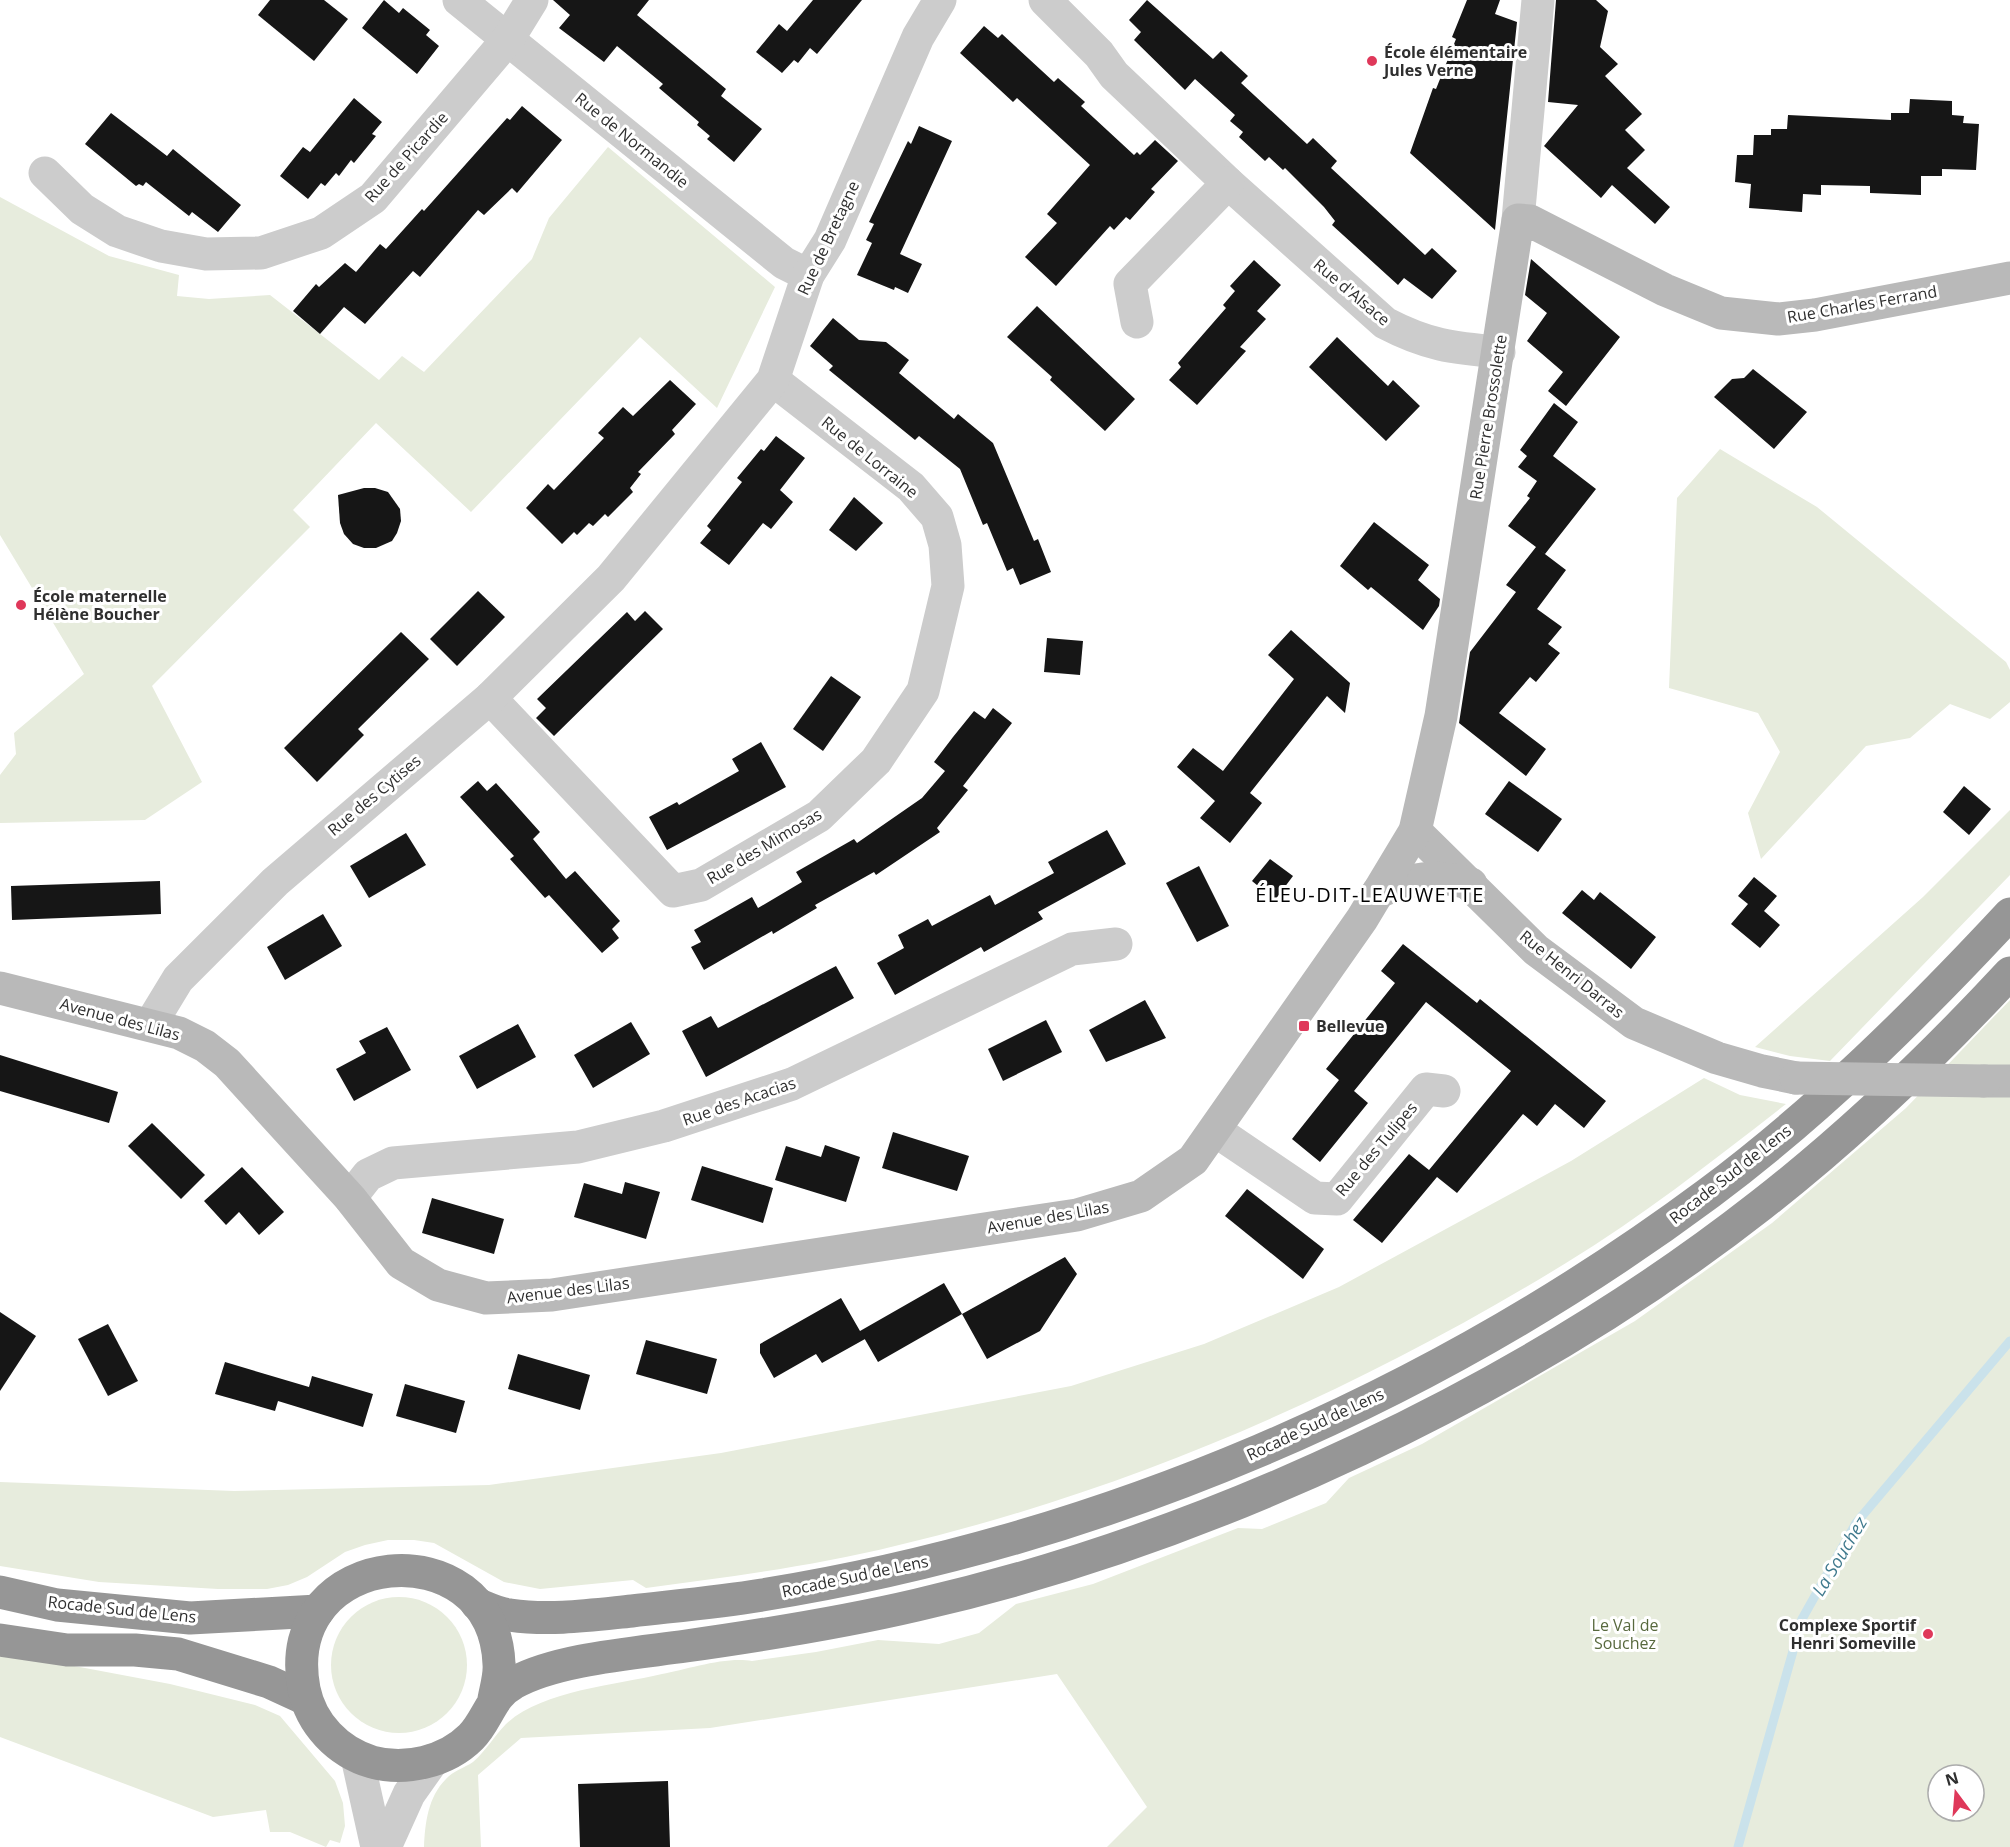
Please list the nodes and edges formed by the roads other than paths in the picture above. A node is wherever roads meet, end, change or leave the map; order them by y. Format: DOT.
graph roads {
  1 [pos="459,0"];
  2 [pos="532,0"];
  3 [pos="940,0"];
  4 [pos="1045,0"];
  5 [pos="1538,0"];
  6 [pos="508,39"];
  7 [pos="45,172"];
  8 [pos="1228,183"];
  9 [pos="1518,220"];
  10 [pos="808,275"];
  11 [pos="2010,278"];
  12 [pos="1137,322"];
  13 [pos="1499,352"];
  14 [pos="773,380"];
  15 [pos="611,578"];
  16 [pos="922,691"];
  17 [pos="490,698"];
  18 [pos="1415,831"];
  19 [pos="1471,884"];
  20 [pos="1378,892"];
  21 [pos="2010,914"];
  22 [pos="1116,944"];
  23 [pos="2010,973"];
  24 [pos="0,988"];
  25 [pos="150,1024"];
  26 [pos="1997,1081"];
  27 [pos="1444,1091"];
  28 [pos="1216,1131"];
  29 [pos="350,1198"];
  30 [pos="0,1592"];
  31 [pos="477,1604"];
  32 [pos="318,1611"];
  33 [pos="0,1640"];
  34 [pos="306,1699"];
  35 [pos="494,1699"];
  36 [pos="357,1757"];
  37 [pos="434,1760"];
  38 [pos="377,1847"];
  39 [pos="385,1847"];
  1 -- 6 [label="street, Rue de Normandie"];
  2 -- 6 [label="street, Rue de Picardie"];
  3 -- 10 [label="street, Rue de Bretagne"];
  4 -- 8 [label="street, Rue d'Alsace"];
  5 -- 9 [label="street, Rue Pierre Brossolette"];
  6 -- 7 [label="street, Rue de Picardie"];
  6 -- 10 [label="street, Rue de Normandie"];
  8 -- 12 [label="street"];
  8 -- 13 [label="street, Rue d'Alsace"];
  9 -- 11 [label="street, Rue Charles Ferrand"];
  9 -- 13 [label="street, Rue Pierre Brossolette"];
  10 -- 14 [label="street, Rue de Bretagne"];
  13 -- 18 [label="street, Rue Pierre Brossolette"];
  14 -- 15 [label="street, Rue de Bretagne"];
  14 -- 16 [label="street, Rue de Lorraine"];
  15 -- 17 [label="street, Rue des Cytises"];
  16 -- 17 [label="street, Rue des Mimosas"];
  17 -- 25 [label="street, Rue des Cytises"];
  18 -- 19 [label="street, Rue Henri Darras"];
  18 -- 20 [label="street"];
  19 -- 20 [label="street"];
  19 -- 26 [label="street, Rue Henri Darras, bridge"];
  20 -- 28 [label="street"];
  21 -- 31 [label="highway, Rocade Sud de Lens"];
  22 -- 29 [label="street, Rue des Acacias"];
  23 -- 35 [label="highway"];
  24 -- 25 [label="street, Avenue des Lilas"];
  25 -- 29 [label="street, Avenue des Lilas"];
  27 -- 28 [label="street, Rue des Tulipes"];
  28 -- 29 [label="street, Avenue des Lilas"];
  30 -- 32 [label="highway, Rocade Sud de Lens"];
  31 -- 32 [label="highway"];
  31 -- 35 [label="highway"];
  32 -- 34 [label="highway"];
  33 -- 34 [label="highway"];
  34 -- 36 [label="highway"];
  35 -- 37 [label="highway"];
  36 -- 37 [label="highway"];
  36 -- 38 [label="street"];
  37 -- 39 [label="street"];
}
